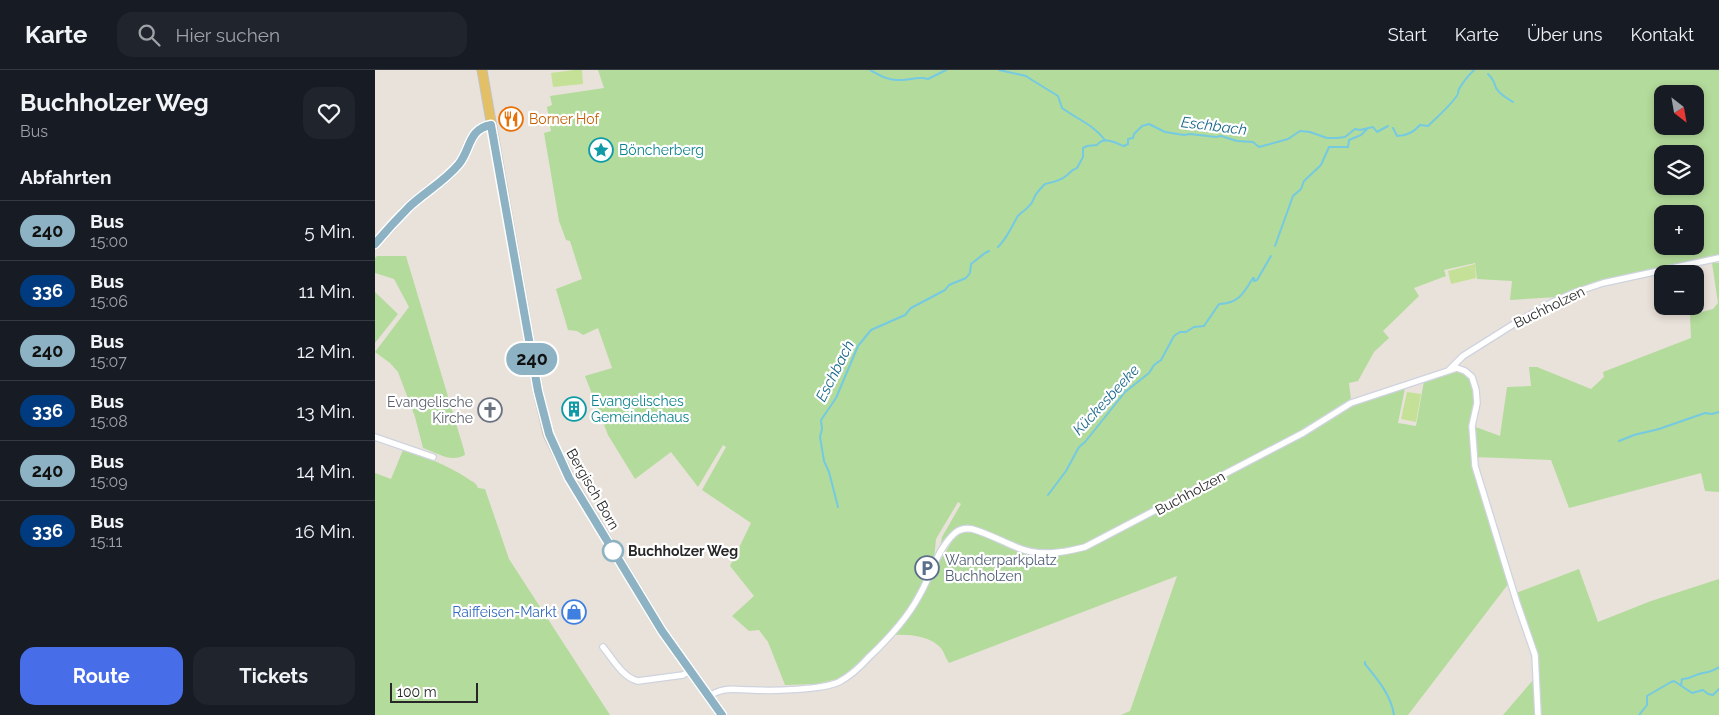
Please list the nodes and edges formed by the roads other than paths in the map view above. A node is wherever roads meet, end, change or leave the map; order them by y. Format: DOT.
graph roads {
  1 [pos="482,70"];
  2 [pos="491,125"];
  3 [pos="375,244"];
  4 [pos="1719,258"];
  5 [pos="1449,370"];
  6 [pos="375,437"];
  7 [pos="433,457"];
  8 [pos="603,647"];
  9 [pos="689,671"];
  10 [pos="708,697"];
  11 [pos="722,715"];
  12 [pos="1538,715"];
  1 -- 2 [label="main road, Bergisch Born"];
  2 -- 3 [label="main road"];
  2 -- 9 [label="main road, Bergisch Born"];
  4 -- 5 [label="street, Buchholzen"];
  5 -- 10 [label="street, Buchholzen"];
  5 -- 12 [label="street"];
  6 -- 7 [label="street"];
  8 -- 9 [label="street"];
  9 -- 10 [label="main road, Bergisch Born"];
  10 -- 11 [label="main road, Bergisch Born"];
}
